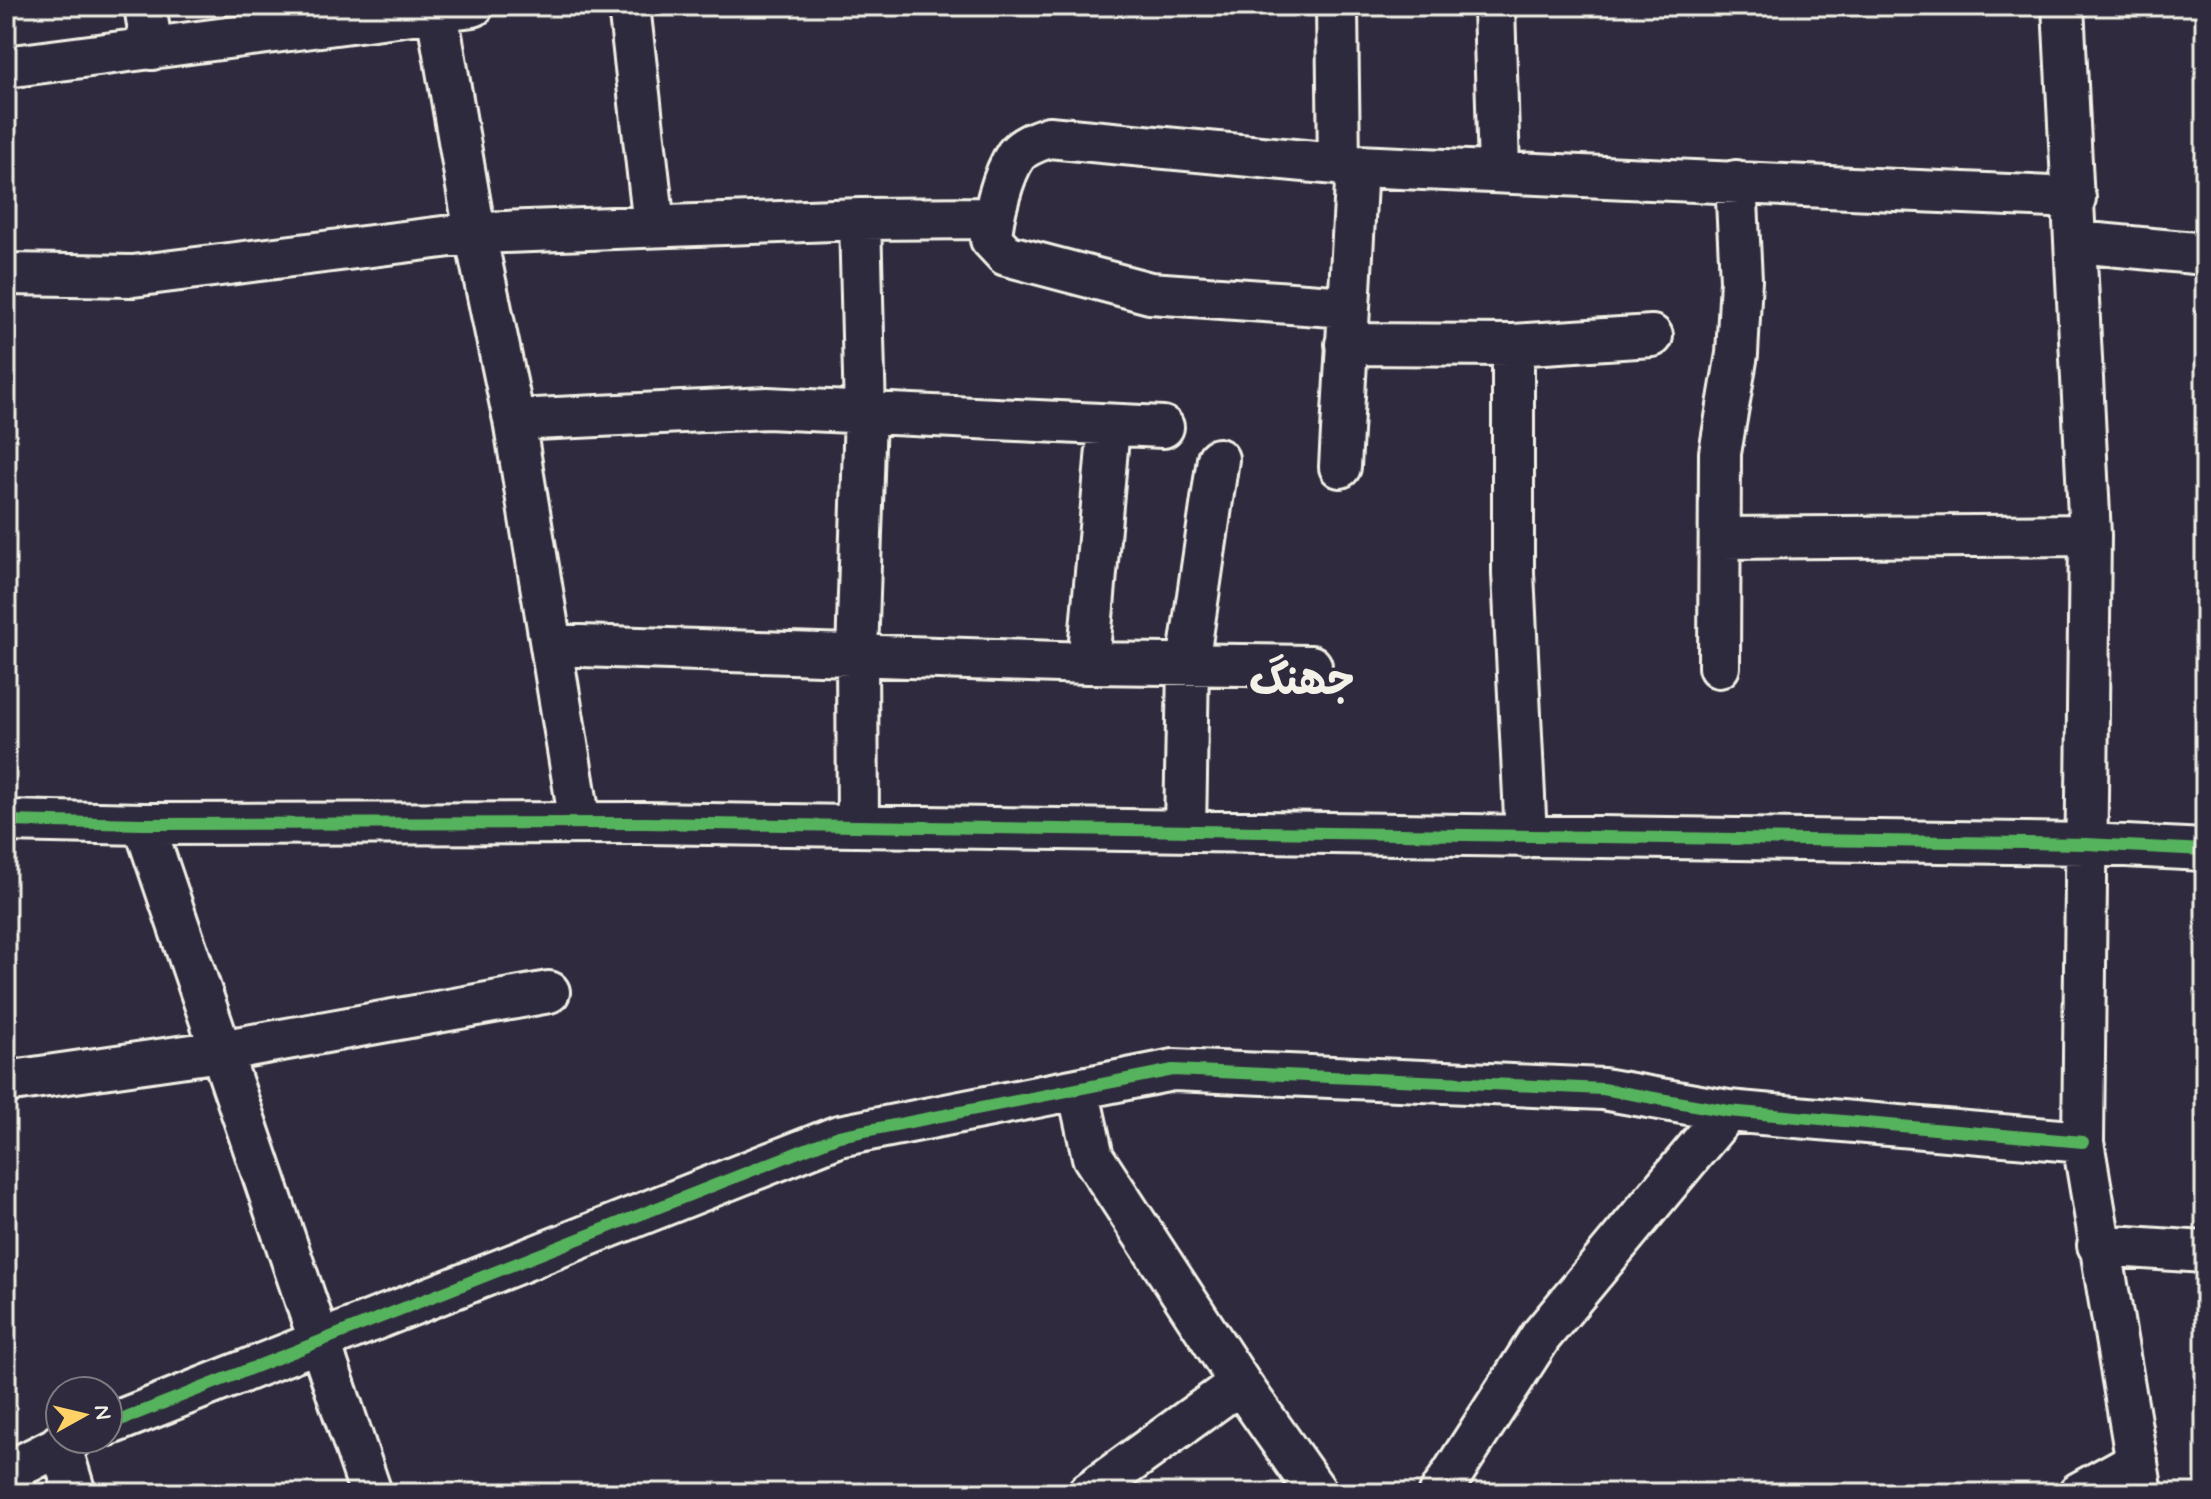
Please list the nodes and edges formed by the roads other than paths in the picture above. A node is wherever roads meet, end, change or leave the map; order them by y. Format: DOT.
graph roads {
  1 [pos="145,6"];
  2 [pos="629,6"];
  3 [pos="1337,6"];
  4 [pos="1494,6"];
  5 [pos="2063,6"];
  6 [pos="449,7"];
  7 [pos="152,49"];
  8 [pos="6,67"];
  9 [pos="1348,166"];
  10 [pos="1499,170"];
  11 [pos="1736,181"];
  12 [pos="2075,198"];
  13 [pos="992,218"];
  14 [pos="860,219"];
  15 [pos="654,226"];
  16 [pos="475,233"];
  17 [pos="2077,242"];
  18 [pos="2205,254"];
  19 [pos="6,274"];
  20 [pos="1347,326"];
  21 [pos="1652,336"];
  22 [pos="1513,345"];
  23 [pos="865,415"];
  24 [pos="514,420"];
  25 [pos="1109,426"];
  26 [pos="1163,427"];
  27 [pos="1218,459"];
  28 [pos="1340,467"];
  29 [pos="2090,535"];
  30 [pos="1722,538"];
  31 [pos="551,645"];
  32 [pos="857,654"];
  33 [pos="1088,663"];
  34 [pos="1188,664"];
  35 [pos="1311,666"];
  36 [pos="1719,667"];
  37 [pos="6,821"];
  38 [pos="580,823"];
  39 [pos="144,824"];
  40 [pos="858,826"];
  41 [pos="1185,831"];
  42 [pos="1526,837"];
  43 [pos="2086,844"];
  44 [pos="2205,850"];
  45 [pos="549,992"];
  46 [pos="220,1051"];
  47 [pos="6,1082"];
  48 [pos="1078,1089"];
  49 [pos="1728,1111"];
  50 [pos="2083,1142"];
  51 [pos="2098,1245"];
  52 [pos="2205,1252"];
  53 [pos="318,1339"];
  54 [pos="1240,1383"];
  55 [pos="124,1418"];
  56 [pos="44,1453"];
  57 [pos="68,1455"];
  58 [pos="6,1473"];
  59 [pos="2140,1477"];
  60 [pos="75,1493"];
  61 [pos="371,1493"];
  62 [pos="1088,1493"];
  63 [pos="1317,1493"];
  64 [pos="1440,1493"];
  65 [pos="2079,1493"];
  1 -- 7 [label="street"];
  2 -- 15 [label="street"];
  3 -- 9 [label="street"];
  4 -- 10 [label="street"];
  5 -- 12 [label="street"];
  6 -- 7 [label="street"];
  6 -- 16 [label="street"];
  7 -- 8 [label="street"];
  9 -- 10 [label="street"];
  9 -- 13 [label="street"];
  9 -- 20 [label="street"];
  10 -- 11 [label="street"];
  11 -- 12 [label="street"];
  11 -- 30 [label="street"];
  12 -- 17 [label="street"];
  13 -- 14 [label="street"];
  13 -- 20 [label="street"];
  14 -- 15 [label="street"];
  14 -- 23 [label="street"];
  15 -- 16 [label="street"];
  16 -- 19 [label="street"];
  16 -- 24 [label="street"];
  17 -- 18 [label="street"];
  17 -- 29 [label="street"];
  20 -- 22 [label="street"];
  20 -- 28 [label="street"];
  21 -- 22 [label="street"];
  22 -- 42 [label="street"];
  23 -- 24 [label="street"];
  23 -- 25 [label="street"];
  23 -- 32 [label="street"];
  24 -- 31 [label="street"];
  25 -- 26 [label="street"];
  25 -- 33 [label="street"];
  27 -- 34 [label="street"];
  29 -- 30 [label="street"];
  29 -- 43 [label="street"];
  30 -- 36 [label="street"];
  31 -- 32 [label="street"];
  31 -- 38 [label="street"];
  32 -- 33 [label="street"];
  32 -- 40 [label="street"];
  33 -- 34 [label="street"];
  34 -- 35 [label="street"];
  34 -- 41 [label="street"];
  37 -- 39 [label="street"];
  38 -- 39 [label="street"];
  38 -- 40 [label="street"];
  39 -- 46 [label="street"];
  40 -- 41 [label="street"];
  41 -- 42 [label="street"];
  42 -- 43 [label="street"];
  43 -- 44 [label="street"];
  43 -- 50 [label="street"];
  45 -- 46 [label="street"];
  46 -- 47 [label="street"];
  46 -- 53 [label="street"];
  48 -- 49 [label="street"];
  48 -- 53 [label="street"];
  48 -- 54 [label="street"];
  49 -- 50 [label="street"];
  49 -- 64 [label="street"];
  50 -- 51 [label="street"];
  51 -- 52 [label="street"];
  51 -- 59 [label="street"];
  53 -- 55 [label="street"];
  53 -- 61 [label="street"];
  54 -- 62 [label="street"];
  54 -- 63 [label="street"];
  56 -- 58 [label="street"];
  57 -- 60 [label="street"];
  59 -- 65 [label="street"];
}
